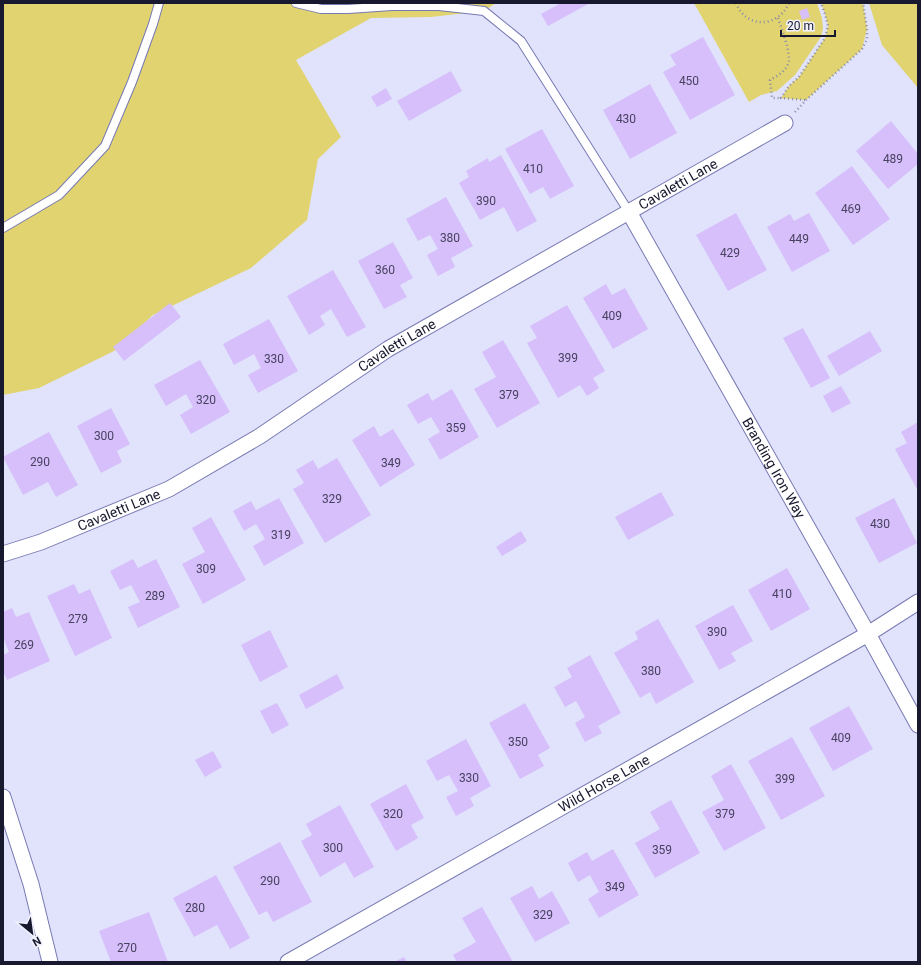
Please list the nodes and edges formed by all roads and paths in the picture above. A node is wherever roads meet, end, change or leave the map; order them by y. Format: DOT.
graph roads {
  1 [pos="159,3"];
  2 [pos="296,3"];
  3 [pos="736,3"];
  4 [pos="789,3"];
  5 [pos="821,3"];
  6 [pos="863,3"];
  7 [pos="778,18"];
  8 [pos="781,98"];
  9 [pos="806,100"];
  10 [pos="785,123"];
  11 [pos="629,212"];
  12 [pos="3,228"];
  13 [pos="3,554"];
  14 [pos="918,602"];
  15 [pos="868,634"];
  16 [pos="918,724"];
  17 [pos="3,797"];
  18 [pos="50,962"];
  19 [pos="288,962"];
  1 -- 12 [label="lane"];
  2 -- 11 [label="lane"];
  3 -- 7 [label="path"];
  4 -- 7 [label="path"];
  5 -- 8 [label="path"];
  6 -- 9 [label="path"];
  7 -- 8 [label="path"];
  8 -- 9 [label="path"];
  9 -- 10 [label="path"];
  10 -- 11 [label="street, Cavaletti Lane"];
  11 -- 13 [label="street, Cavaletti Lane"];
  11 -- 15 [label="street, Branding Iron Way"];
  14 -- 15 [label="street, Wild Horse Lane"];
  15 -- 16 [label="street, Branding Iron Way"];
  15 -- 19 [label="street, Wild Horse Lane"];
  17 -- 18 [label="street"];
}
